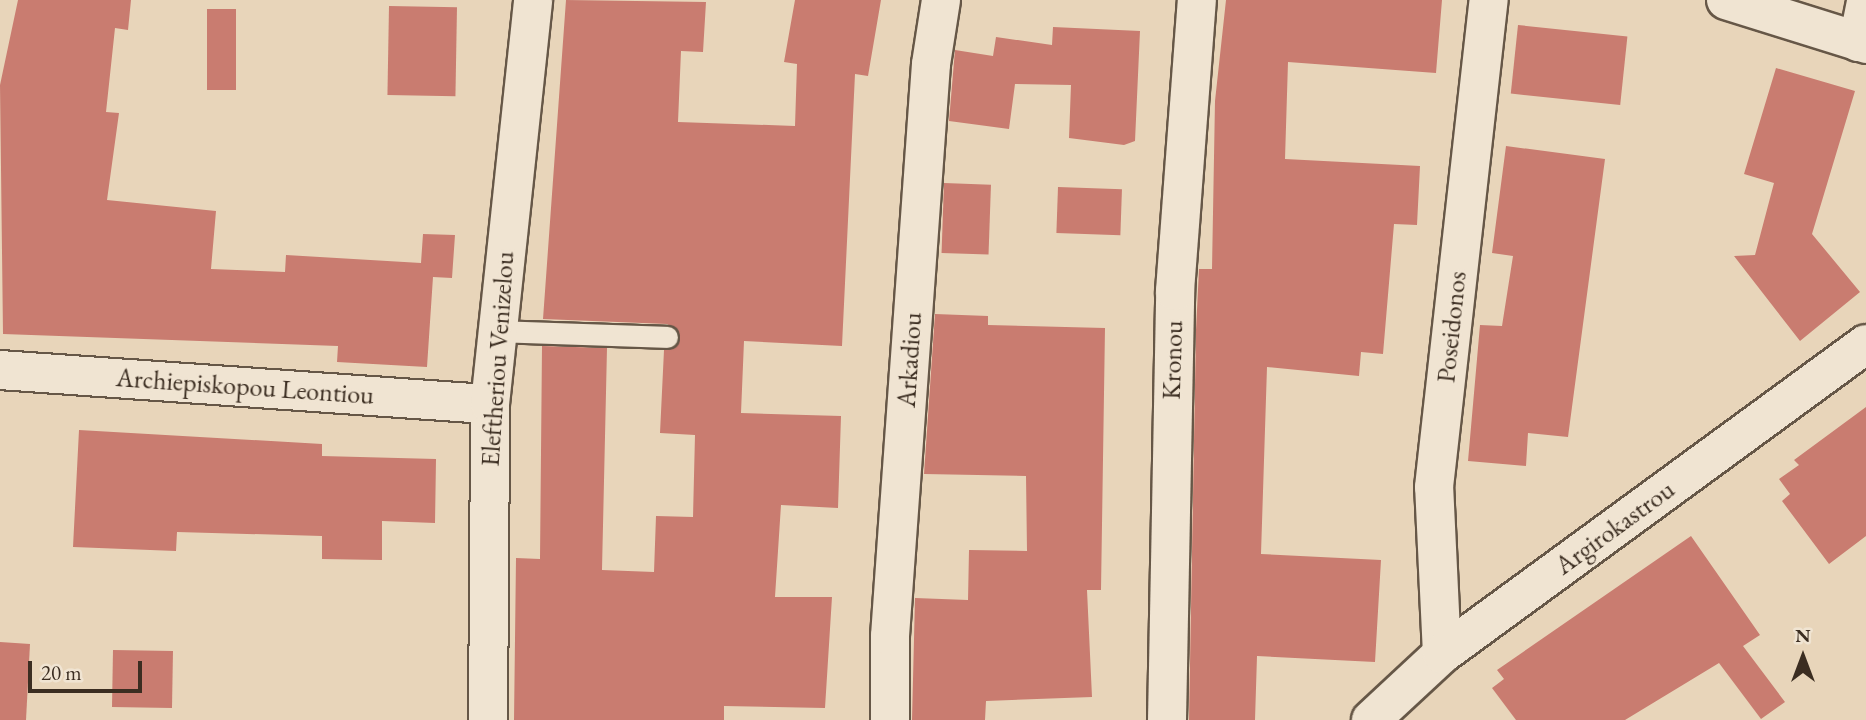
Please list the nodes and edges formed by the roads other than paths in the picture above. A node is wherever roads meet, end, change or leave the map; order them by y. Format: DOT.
graph roads {
  1 [pos="533,0"];
  2 [pos="941,0"];
  3 [pos="1197,0"];
  4 [pos="1489,0"];
  5 [pos="1726,0"];
  6 [pos="1866,2"];
  7 [pos="1862,43"];
  8 [pos="498,331"];
  9 [pos="667,337"];
  10 [pos="1866,344"];
  11 [pos="0,370"];
  12 [pos="490,404"];
  13 [pos="1443,654"];
  14 [pos="488,720"];
  15 [pos="890,720"];
  16 [pos="1167,720"];
  17 [pos="1371,720"];
  1 -- 8 [label="street, Eleftheriou Venizelou"];
  2 -- 15 [label="street, Arkadiou"];
  3 -- 16 [label="street, Kronou"];
  4 -- 13 [label="street, Poseidonos"];
  5 -- 7 [label="street"];
  6 -- 7 [label="street"];
  8 -- 9 [label="lane"];
  8 -- 12 [label="street, Eleftheriou Venizelou"];
  10 -- 13 [label="street, Argirokastrou"];
  11 -- 12 [label="street, Archiepiskopou Leontiou"];
  12 -- 14 [label="street, Eleftheriou Venizelou"];
  13 -- 17 [label="street, Argirokastrou"];
}
